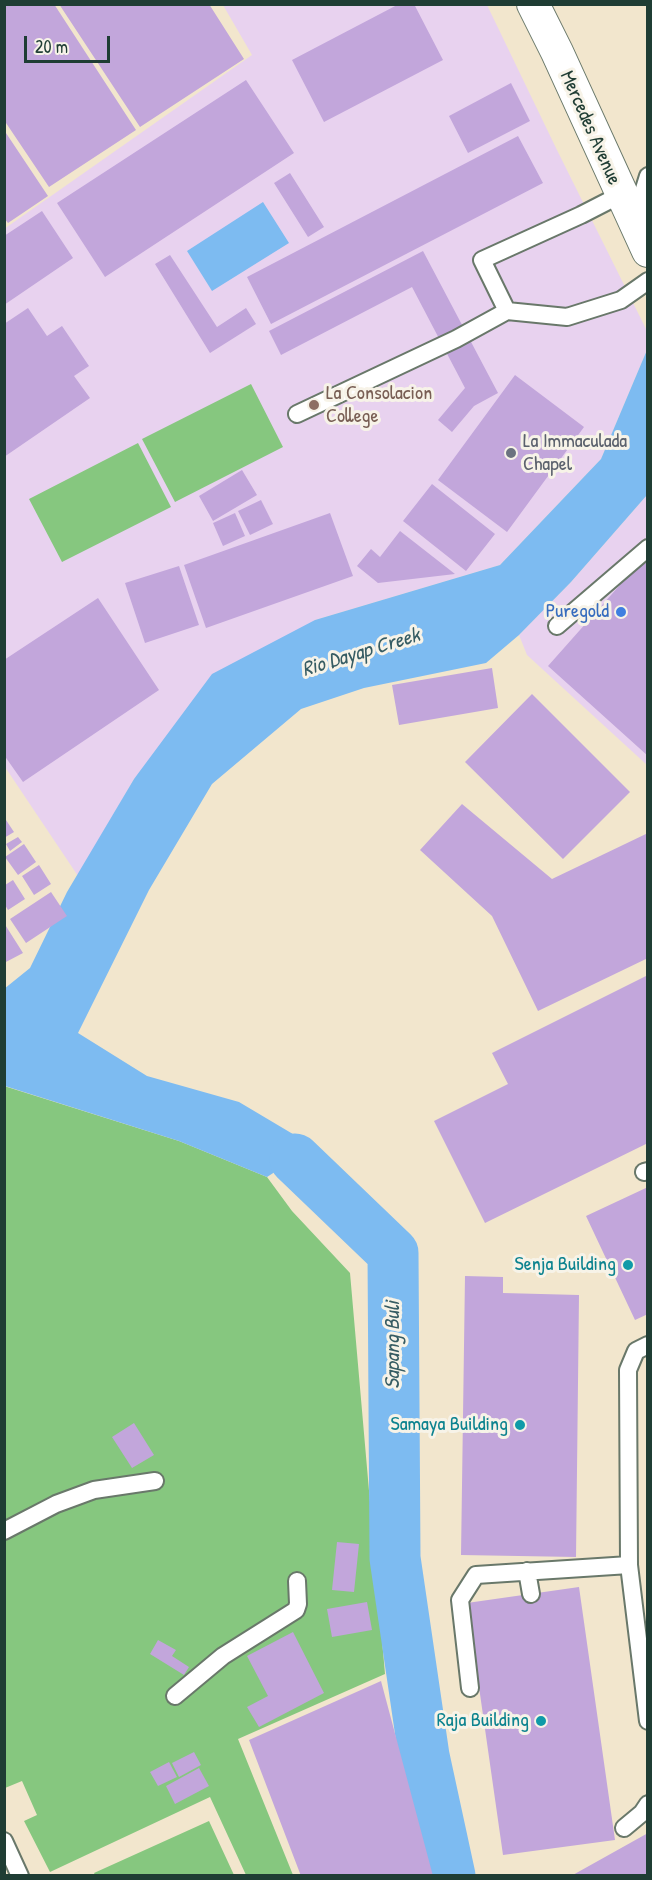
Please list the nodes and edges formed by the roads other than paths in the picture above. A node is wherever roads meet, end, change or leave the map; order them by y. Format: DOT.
graph roads {
  1 [pos="533,4"];
  2 [pos="648,176"];
  3 [pos="620,195"];
  4 [pos="634,223"];
  5 [pos="648,251"];
  6 [pos="648,281"];
  7 [pos="507,311"];
  8 [pos="297,414"];
  9 [pos="648,548"];
  10 [pos="557,626"];
  11 [pos="648,1345"];
  12 [pos="155,1481"];
  13 [pos="4,1531"];
  14 [pos="629,1565"];
  15 [pos="527,1571"];
  16 [pos="297,1581"];
  17 [pos="531,1594"];
  18 [pos="470,1688"];
  19 [pos="175,1696"];
  20 [pos="648,1722"];
  21 [pos="648,1804"];
  22 [pos="624,1827"];
  23 [pos="4,1841"];
  24 [pos="20,1875"];
  1 -- 3 [label="street, Mercedes Avenue"];
  2 -- 4 [label="lane"];
  3 -- 4 [label="street, Mercedes Avenue"];
  3 -- 7 [label="lane"];
  4 -- 5 [label="street, Mercedes Avenue"];
  6 -- 7 [label="lane"];
  7 -- 8 [label="lane"];
  9 -- 10 [label="lane"];
  11 -- 14 [label="lane"];
  12 -- 13 [label="lane"];
  14 -- 15 [label="lane"];
  14 -- 20 [label="lane"];
  15 -- 17 [label="lane"];
  15 -- 18 [label="lane"];
  16 -- 19 [label="lane"];
  21 -- 22 [label="lane"];
  23 -- 24 [label="lane"];
}
